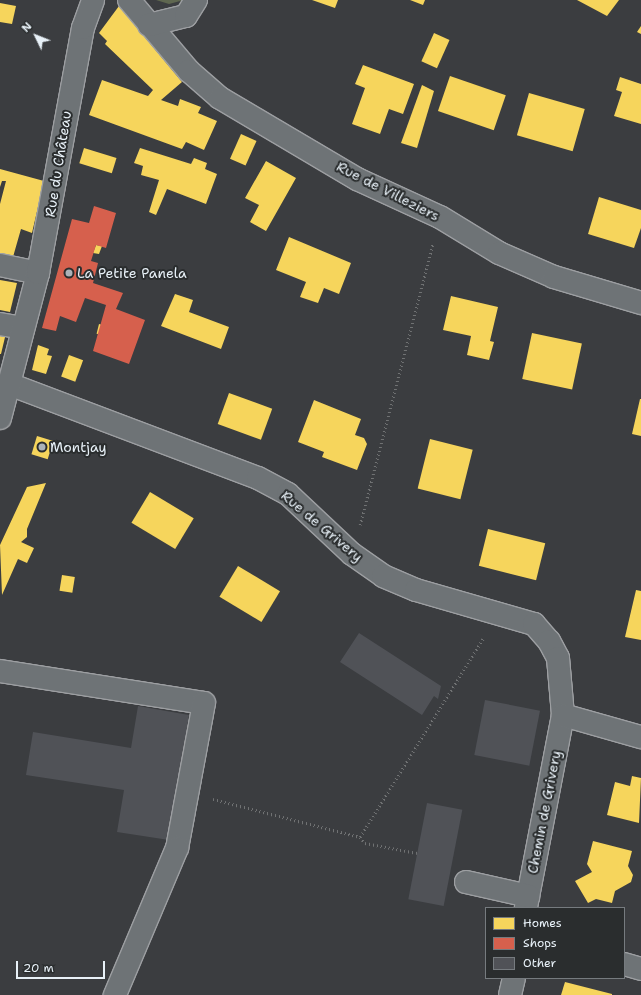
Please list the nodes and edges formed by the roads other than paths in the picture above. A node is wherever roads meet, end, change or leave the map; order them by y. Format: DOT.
graph roads {
  1 [pos="93,0"];
  2 [pos="129,0"];
  3 [pos="196,0"];
  4 [pos="149,25"];
  5 [pos="0,265"];
  6 [pos="38,273"];
  7 [pos="641,303"];
  8 [pos="0,324"];
  9 [pos="23,328"];
  10 [pos="10,384"];
  11 [pos="0,418"];
  12 [pos="0,671"];
  13 [pos="563,715"];
  14 [pos="641,737"];
  15 [pos="466,882"];
  16 [pos="527,902"];
  17 [pos="625,964"];
  18 [pos="641,969"];
  19 [pos="514,979"];
  20 [pos="115,995"];
  21 [pos="510,995"];
  1 -- 6 [label="street, Rue du Château"];
  2 -- 4 [label="street, Rue de Villeziers"];
  3 -- 4 [label="street"];
  4 -- 7 [label="street, Rue de Villeziers"];
  5 -- 6 [label="street"];
  6 -- 9 [label="street, Rue du Château"];
  8 -- 9 [label="street"];
  9 -- 10 [label="street, Rue du Château"];
  10 -- 11 [label="street, Rue du Château"];
  10 -- 13 [label="street, Rue de Grivery"];
  12 -- 20 [label="street"];
  13 -- 14 [label="street"];
  13 -- 16 [label="street, Chemin de Grivery"];
  15 -- 16 [label="street"];
  17 -- 18 [label="street"];
  19 -- 21 [label="street"];
}
